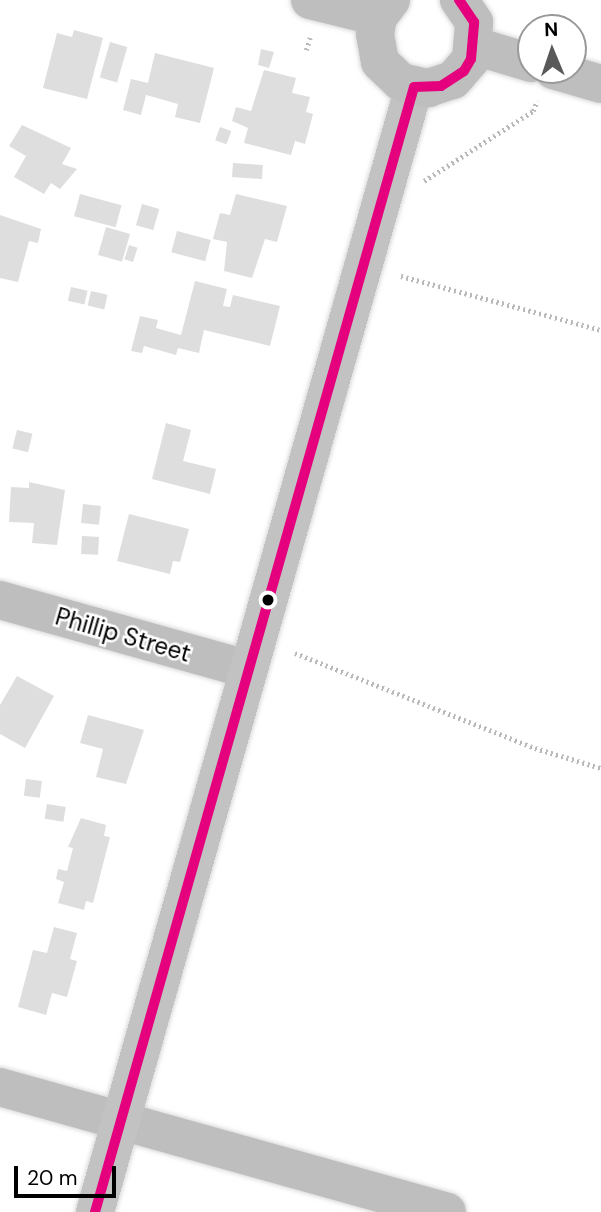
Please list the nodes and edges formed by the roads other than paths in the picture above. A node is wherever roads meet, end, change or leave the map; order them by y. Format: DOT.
graph roads {
  1 [pos="310,0"];
  2 [pos="459,0"];
  3 [pos="384,9"];
  4 [pos="475,46"];
  5 [pos="517,66"];
  6 [pos="414,87"];
  7 [pos="0,600"];
  8 [pos="247,669"];
  9 [pos="0,1087"];
  10 [pos="120,1120"];
  11 [pos="95,1212"];
  12 [pos="447,1212"];
  1 -- 3 [label="street"];
  2 -- 4 [label="street"];
  3 -- 6 [label="street"];
  4 -- 5 [label="street"];
  4 -- 6 [label="street"];
  6 -- 8 [label="street"];
  7 -- 8 [label="street, Phillip Street"];
  8 -- 10 [label="street"];
  9 -- 10 [label="street"];
  10 -- 11 [label="street"];
  10 -- 12 [label="street"];
}
